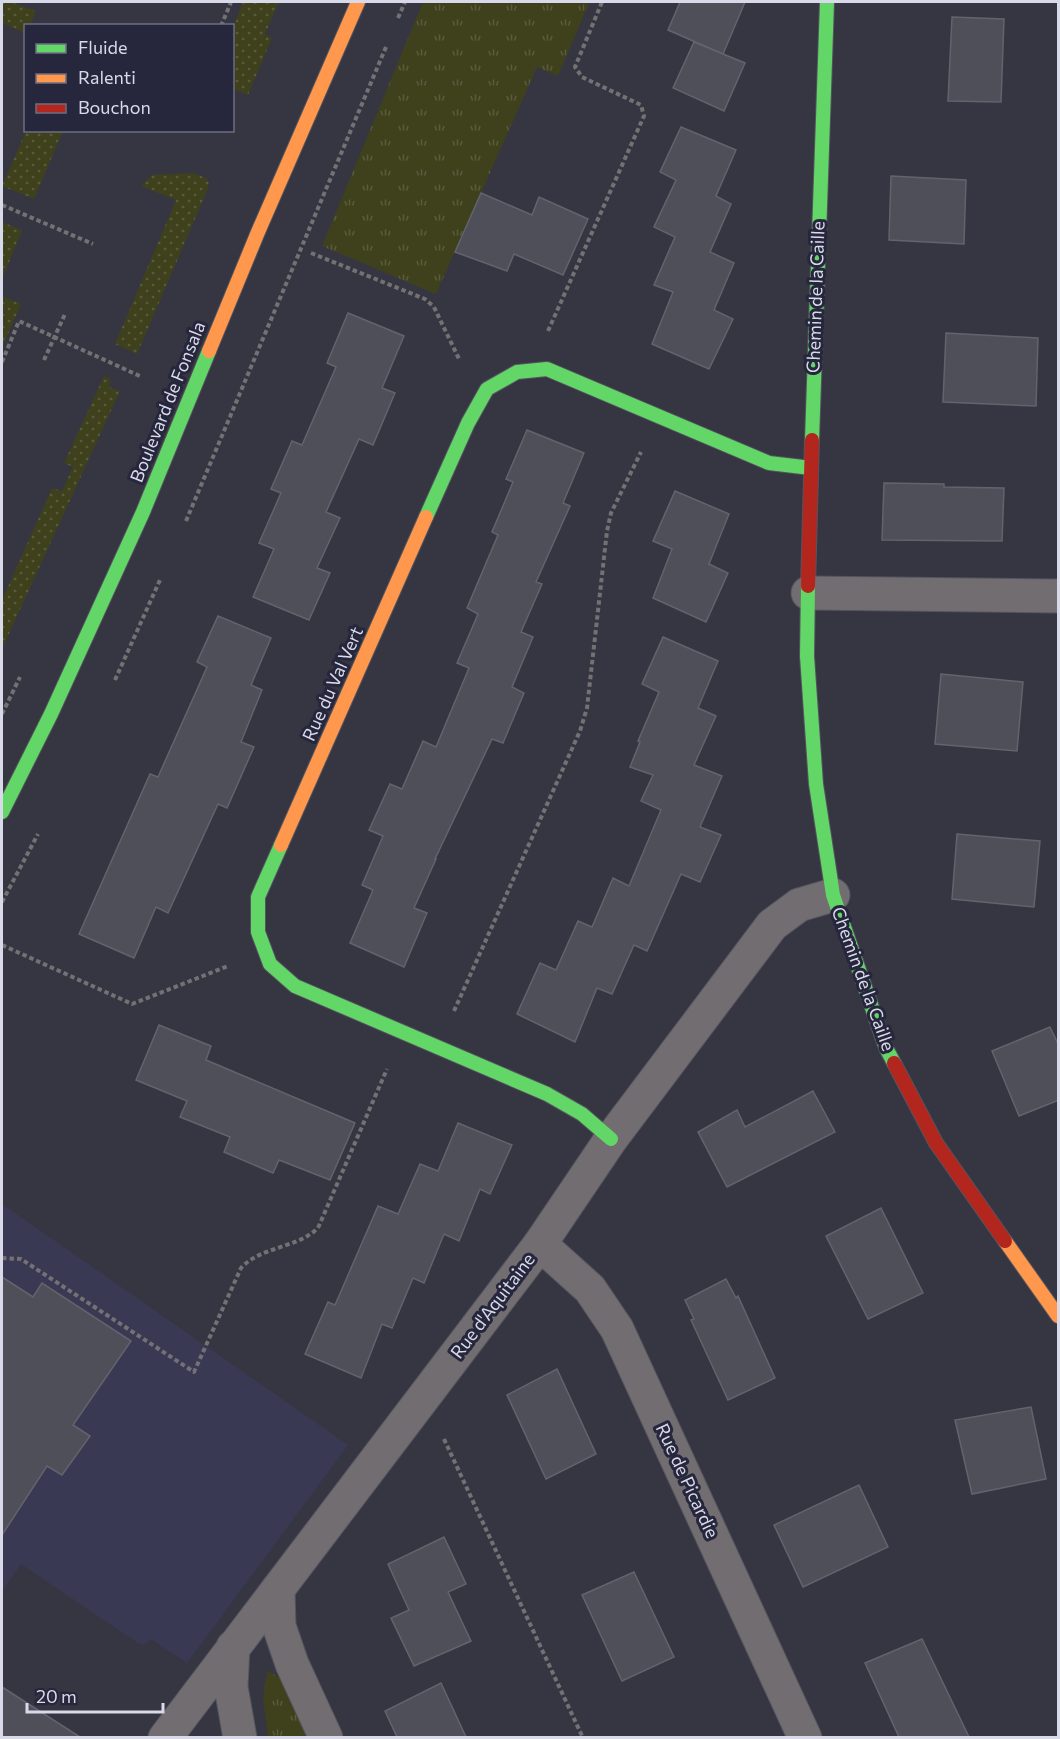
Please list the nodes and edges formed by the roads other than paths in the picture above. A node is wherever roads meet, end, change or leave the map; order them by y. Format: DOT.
graph roads {
  1 [pos="358,2"];
  2 [pos="827,2"];
  3 [pos="810,468"];
  4 [pos="808,593"];
  5 [pos="1059,596"];
  6 [pos="2,812"];
  7 [pos="833,895"];
  8 [pos="611,1139"];
  9 [pos="540,1244"];
  10 [pos="1059,1316"];
  11 [pos="278,1589"];
  12 [pos="233,1647"];
  13 [pos="165,1737"];
  14 [pos="240,1737"];
  15 [pos="326,1737"];
  16 [pos="805,1737"];
  1 -- 6 [label="street, Boulevard de Fonsala"];
  2 -- 3 [label="street, Chemin de la Caille"];
  3 -- 4 [label="street, Chemin de la Caille"];
  3 -- 8 [label="street, Rue du Val Vert"];
  4 -- 5 [label="street"];
  4 -- 7 [label="street, Chemin de la Caille"];
  7 -- 8 [label="street, Rue d'Aquitaine"];
  7 -- 10 [label="street, Chemin de la Caille"];
  8 -- 9 [label="street, Rue d'Aquitaine"];
  9 -- 11 [label="street, Rue d'Aquitaine"];
  9 -- 16 [label="street, Rue de Picardie"];
  11 -- 12 [label="street, Rue d'Aquitaine"];
  11 -- 15 [label="street"];
  12 -- 13 [label="street, Rue d'Aquitaine"];
  12 -- 14 [label="street"];
}
